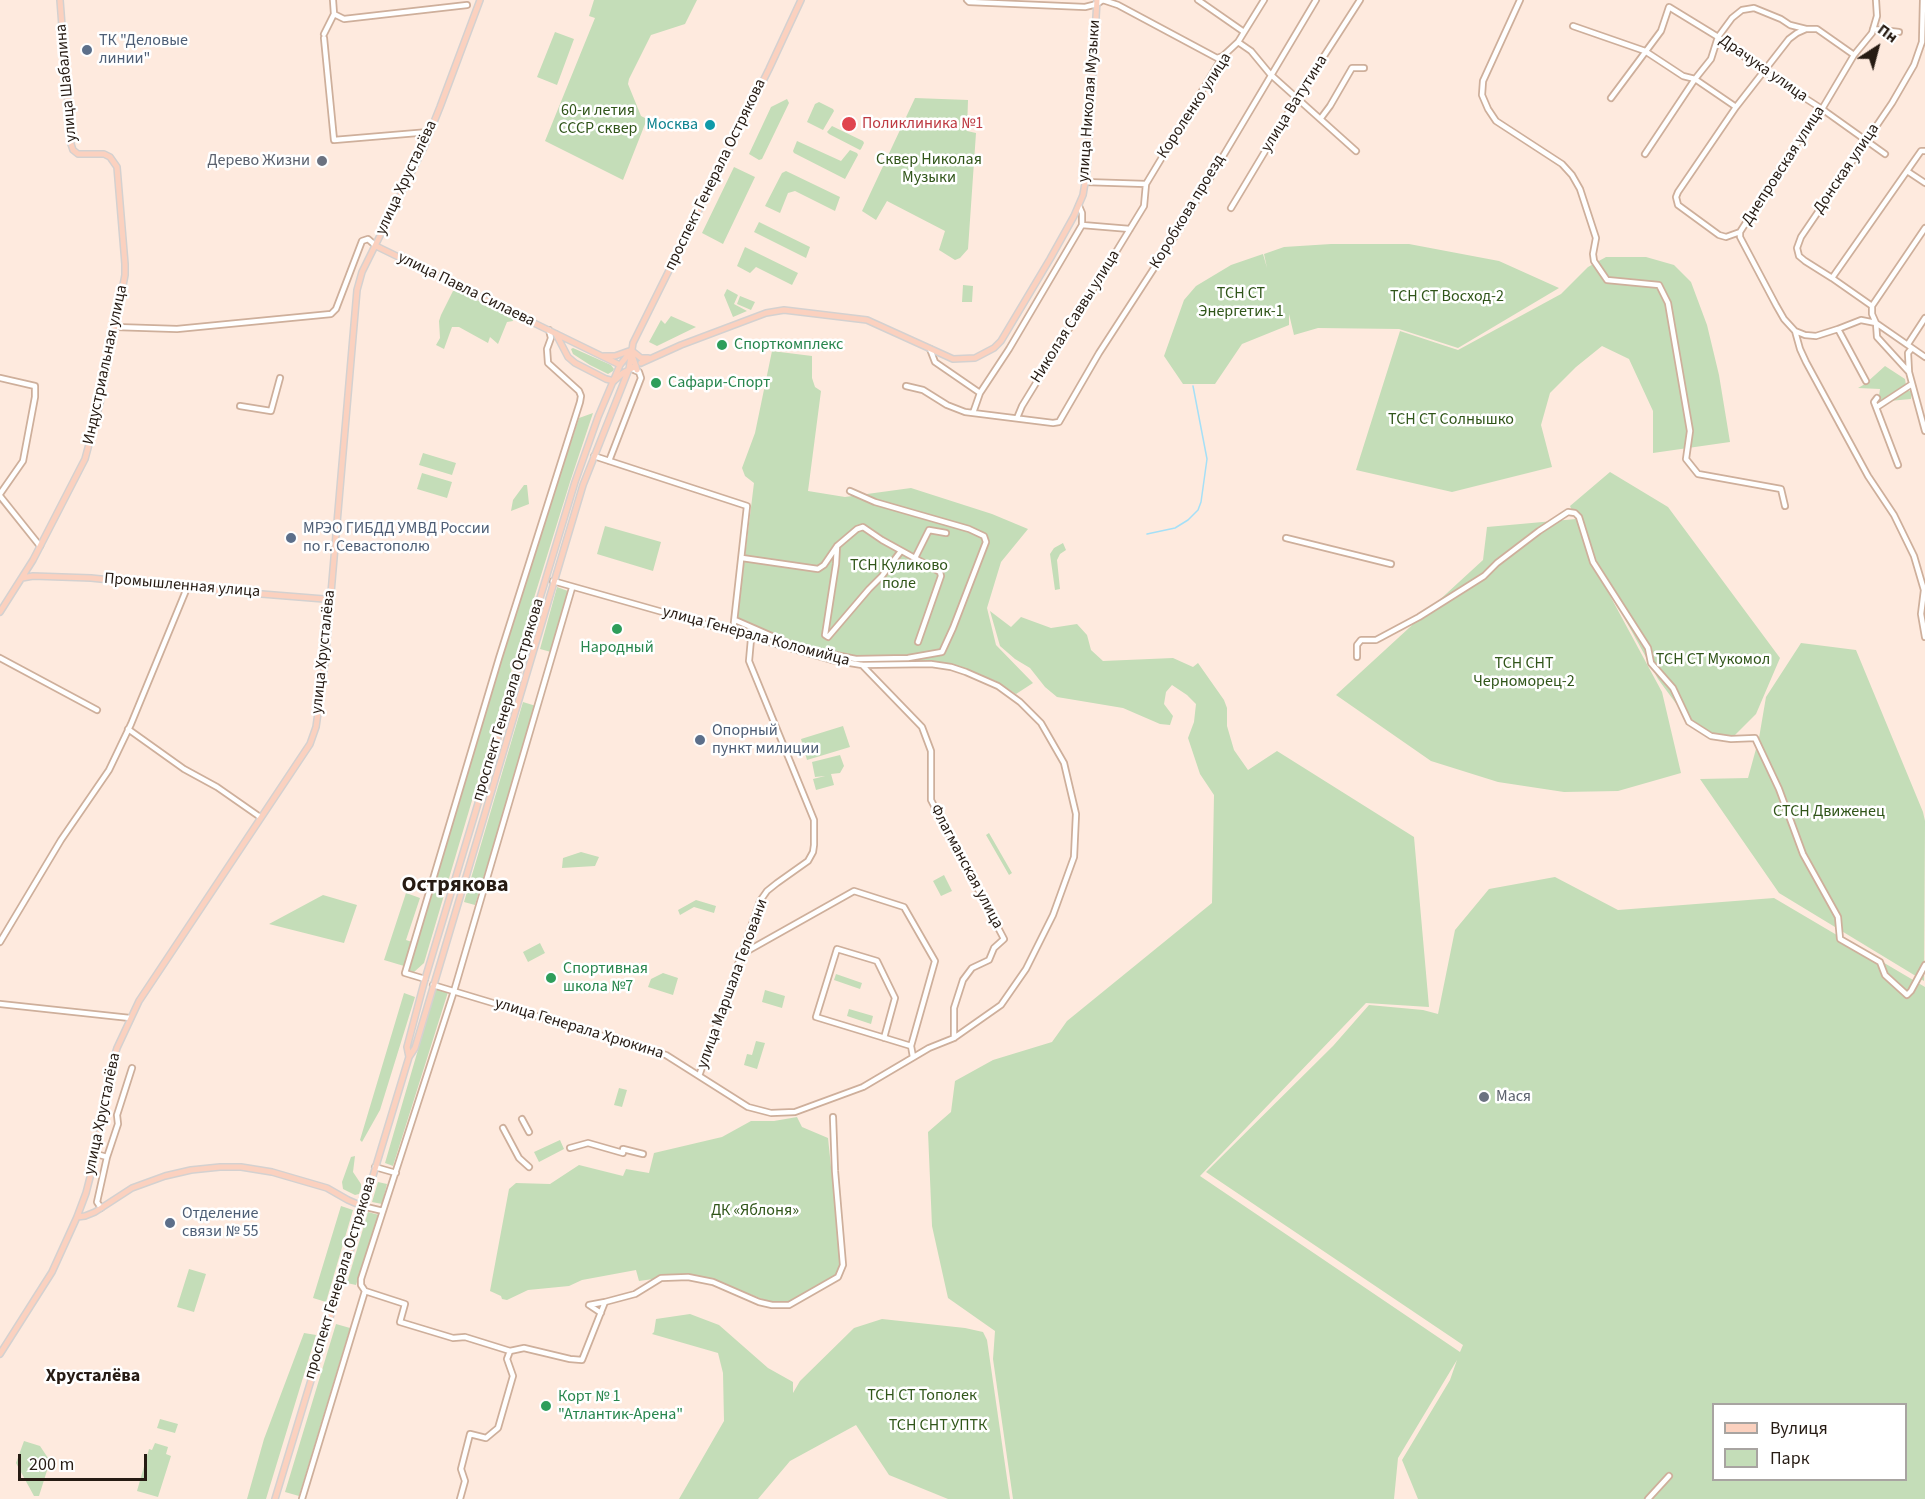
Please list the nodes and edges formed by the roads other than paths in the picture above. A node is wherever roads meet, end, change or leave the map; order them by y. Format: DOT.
graph roads {
  1 [pos="60,0"];
  2 [pos="333,0"];
  3 [pos="480,0"];
  4 [pos="801,0"];
  5 [pos="1198,0"];
  6 [pos="1264,0"];
  7 [pos="1316,0"];
  8 [pos="1360,0"];
  9 [pos="1520,0"];
  10 [pos="1876,0"];
  11 [pos="1923,0"];
  12 [pos="968,1"];
  13 [pos="1097,2"];
  14 [pos="467,5"];
  15 [pos="334,14"];
  16 [pos="1574,26"];
  17 [pos="1806,29"];
  18 [pos="1873,29"];
  19 [pos="1244,32"];
  20 [pos="1899,32"];
  21 [pos="1923,33"];
  22 [pos="1718,37"];
  23 [pos="1238,42"];
  24 [pos="1645,51"];
  25 [pos="1854,55"];
  26 [pos="1223,56"];
  27 [pos="1364,68"];
  28 [pos="1763,71"];
  29 [pos="1270,74"];
  30 [pos="1695,79"];
  31 [pos="1297,98"];
  32 [pos="1611,98"];
  33 [pos="1736,107"];
  34 [pos="1822,109"];
  35 [pos="1321,118"];
  36 [pos="429,132"];
  37 [pos="1866,140"];
  38 [pos="1356,151"];
  39 [pos="1925,151"];
  40 [pos="1645,154"];
  41 [pos="1885,154"];
  42 [pos="117,167"];
  43 [pos="1907,171"];
  44 [pos="1085,182"];
  45 [pos="1925,183"];
  46 [pos="1146,184"];
  47 [pos="1079,206"];
  48 [pos="1231,208"];
  49 [pos="1137,216"];
  50 [pos="1082,225"];
  51 [pos="1925,228"];
  52 [pos="1130,229"];
  53 [pos="1740,232"];
  54 [pos="376,246"];
  55 [pos="1832,278"];
  56 [pos="1872,306"];
  57 [pos="1925,318"];
  58 [pos="1876,323"];
  59 [pos="115,327"];
  60 [pos="1838,329"];
  61 [pos="549,330"];
  62 [pos="1795,331"];
  63 [pos="556,334"];
  64 [pos="575,344"];
  65 [pos="1910,346"];
  66 [pos="930,349"];
  67 [pos="631,350"];
  68 [pos="658,355"];
  69 [pos="599,356"];
  70 [pos="568,357"];
  71 [pos="1925,357"];
  72 [pos="620,365"];
  73 [pos="638,366"];
  74 [pos="629,369"];
  75 [pos="1909,372"];
  76 [pos="623,373"];
  77 [pos="0,378"];
  78 [pos="280,378"];
  79 [pos="614,381"];
  80 [pos="1866,381"];
  81 [pos="1912,384"];
  82 [pos="906,386"];
  83 [pos="980,393"];
  84 [pos="617,395"];
  85 [pos="1877,398"];
  86 [pos="240,406"];
  87 [pos="1876,407"];
  88 [pos="973,413"];
  89 [pos="1017,418"];
  90 [pos="1925,431"];
  91 [pos="594,456"];
  92 [pos="609,460"];
  93 [pos="1898,465"];
  94 [pos="850,490"];
  95 [pos="0,495"];
  96 [pos="1785,506"];
  97 [pos="946,532"];
  98 [pos="1286,538"];
  99 [pos="40,546"];
  100 [pos="837,546"];
  101 [pos="902,550"];
  102 [pos="741,558"];
  103 [pos="915,558"];
  104 [pos="33,560"];
  105 [pos="1390,564"];
  106 [pos="33,576"];
  107 [pos="22,579"];
  108 [pos="553,581"];
  109 [pos="187,588"];
  110 [pos="572,588"];
  111 [pos="330,598"];
  112 [pos="0,612"];
  113 [pos="735,620"];
  114 [pos="733,631"];
  115 [pos="1925,637"];
  116 [pos="751,639"];
  117 [pos="918,642"];
  118 [pos="1357,657"];
  119 [pos="0,658"];
  120 [pos="862,665"];
  121 [pos="97,710"];
  122 [pos="128,729"];
  123 [pos="260,817"];
  124 [pos="0,942"];
  125 [pos="742,954"];
  126 [pos="1925,965"];
  127 [pos="425,979"];
  128 [pos="433,985"];
  129 [pos="454,991"];
  130 [pos="0,1004"];
  131 [pos="130,1018"];
  132 [pos="884,1038"];
  133 [pos="954,1038"];
  134 [pos="911,1046"];
  135 [pos="409,1057"];
  136 [pos="913,1057"];
  137 [pos="132,1068"];
  138 [pos="699,1076"];
  139 [pos="748,1107"];
  140 [pos="833,1117"];
  141 [pos="522,1119"];
  142 [pos="503,1128"];
  143 [pos="529,1132"];
  144 [pos="570,1148"];
  145 [pos="96,1154"];
  146 [pos="643,1154"];
  147 [pos="106,1157"];
  148 [pos="375,1167"];
  149 [pos="529,1167"];
  150 [pos="396,1173"];
  151 [pos="362,1206"];
  152 [pos="100,1208"];
  153 [pos="383,1211"];
  154 [pos="77,1216"];
  155 [pos="365,1291"];
  156 [pos="605,1302"];
  157 [pos="601,1313"];
  158 [pos="510,1351"];
  159 [pos="0,1354"];
  160 [pos="1669,1476"];
  161 [pos="275,1499"];
  162 [pos="302,1499"];
  163 [pos="460,1499"];
  164 [pos="1648,1499"];
  1 -- 42 [label="main road, улица Шабалина"];
  2 -- 15 [label="street"];
  3 -- 36 [label="main road, улица Хрусталёва"];
  4 -- 67 [label="main road, проспект Генерала Острякова"];
  5 -- 19 [label="street"];
  6 -- 19 [label="street, Короленко улица"];
  7 -- 29 [label="street, Коробкова проезд"];
  8 -- 31 [label="street, улица Ватутина"];
  9 -- 96 [label="street"];
  10 -- 18 [label="street"];
  11 -- 21 [label="street, Донская улица"];
  12 -- 13 [label="street"];
  13 -- 26 [label="street"];
  13 -- 44 [label="main road, улица Николая Музыки"];
  14 -- 15 [label="street"];
  15 -- 36 [label="street"];
  16 -- 24 [label="street"];
  17 -- 22 [label="street"];
  17 -- 25 [label="street"];
  17 -- 28 [label="street"];
  18 -- 20 [label="street"];
  18 -- 25 [label="street, Днепровская улица"];
  19 -- 23 [label="street, Короленко улица"];
  21 -- 37 [label="street, Донская улица"];
  22 -- 24 [label="street, Драчука улица"];
  22 -- 28 [label="street, Драчука улица"];
  22 -- 30 [label="street"];
  23 -- 26 [label="street, Короленко улица"];
  23 -- 29 [label="street"];
  24 -- 30 [label="street"];
  24 -- 32 [label="street"];
  25 -- 34 [label="street, Днепровская улица"];
  26 -- 46 [label="street, Короленко улица"];
  27 -- 35 [label="street"];
  28 -- 33 [label="street"];
  28 -- 34 [label="street, Драчука улица"];
  29 -- 31 [label="street"];
  29 -- 89 [label="street, Коробкова проезд"];
  30 -- 33 [label="street"];
  30 -- 40 [label="street"];
  31 -- 35 [label="street"];
  31 -- 48 [label="street, улица Ватутина"];
  33 -- 53 [label="street"];
  34 -- 37 [label="street, Драчука улица"];
  34 -- 53 [label="street, Днепровская улица"];
  35 -- 38 [label="street"];
  36 -- 54 [label="main road, улица Хрусталёва"];
  37 -- 41 [label="street, Драчука улица"];
  37 -- 55 [label="street, Донская улица"];
  39 -- 43 [label="street"];
  42 -- 59 [label="main road, Индустриальная улица"];
  43 -- 45 [label="street"];
  43 -- 55 [label="street"];
  44 -- 46 [label="street"];
  44 -- 47 [label="main road, улица Николая Музыки"];
  46 -- 49 [label="street, Короленко улица"];
  47 -- 50 [label="street"];
  47 -- 66 [label="main road, улица Николая Музыки"];
  49 -- 52 [label="street, Николая Саввы улица"];
  50 -- 52 [label="street"];
  50 -- 83 [label="street"];
  51 -- 56 [label="street"];
  52 -- 89 [label="street, Николая Саввы улица"];
  53 -- 62 [label="street, Днепровская улица"];
  54 -- 59 [label="street"];
  54 -- 61 [label="main road, улица Павла Силаева"];
  54 -- 111 [label="main road, улица Хрусталёва"];
  55 -- 56 [label="street, Донская улица"];
  56 -- 58 [label="street"];
  57 -- 65 [label="street"];
  58 -- 60 [label="street"];
  58 -- 65 [label="street"];
  58 -- 75 [label="street"];
  59 -- 99 [label="main road, Индустриальная улица"];
  60 -- 62 [label="street"];
  60 -- 80 [label="street"];
  61 -- 63 [label="main road, улица Павла Силаева"];
  61 -- 127 [label="street"];
  62 -- 115 [label="street, Днепровская улица"];
  63 -- 64 [label="main road, улица Павла Силаева"];
  63 -- 70 [label="main road"];
  64 -- 69 [label="main road, улица Павла Силаева"];
  64 -- 70 [label="main road"];
  65 -- 71 [label="street"];
  65 -- 75 [label="street"];
  66 -- 68 [label="main road"];
  66 -- 83 [label="street"];
  67 -- 68 [label="main road"];
  67 -- 69 [label="main road"];
  67 -- 72 [label="main road, проспект Генерала Острякова"];
  67 -- 73 [label="main road"];
  67 -- 74 [label="main road, проспект Генерала Острякова"];
  68 -- 73 [label="main road"];
  69 -- 72 [label="main road, улица Павла Силаева"];
  70 -- 79 [label="main road"];
  72 -- 76 [label="main road"];
  72 -- 79 [label="main road, проспект Генерала Острякова"];
  73 -- 74 [label="main road"];
  73 -- 92 [label="street"];
  74 -- 76 [label="main road"];
  74 -- 84 [label="main road, проспект Генерала Острякова"];
  75 -- 81 [label="street"];
  76 -- 79 [label="main road"];
  76 -- 84 [label="main road"];
  77 -- 95 [label="street"];
  78 -- 86 [label="street"];
  79 -- 127 [label="main road, проспект Генерала Острякова"];
  81 -- 87 [label="street"];
  81 -- 90 [label="street"];
  82 -- 88 [label="street"];
  83 -- 88 [label="street"];
  84 -- 91 [label="main road, проспект Генерала Острякова"];
  85 -- 87 [label="street"];
  87 -- 93 [label="street"];
  88 -- 89 [label="street"];
  91 -- 92 [label="street"];
  91 -- 108 [label="main road, проспект Генерала Острякова"];
  92 -- 102 [label="street"];
  94 -- 113 [label="street"];
  95 -- 99 [label="street"];
  97 -- 103 [label="street"];
  98 -- 105 [label="street"];
  99 -- 104 [label="main road, Индустриальная улица"];
  100 -- 101 [label="street"];
  100 -- 101 [label="street"];
  100 -- 102 [label="street"];
  101 -- 103 [label="street"];
  102 -- 113 [label="street"];
  103 -- 117 [label="street"];
  104 -- 106 [label="main road"];
  104 -- 107 [label="main road, Индустриальная улица"];
  106 -- 107 [label="main road, Промышленная улица"];
  106 -- 109 [label="main road, Промышленная улица"];
  107 -- 112 [label="main road, Индустриальная улица"];
  108 -- 110 [label="street, улица Генерала Коломийца"];
  108 -- 128 [label="main road, проспект Генерала Острякова"];
  109 -- 111 [label="main road, Промышленная улица"];
  109 -- 122 [label="street"];
  110 -- 114 [label="street, улица Генерала Коломийца"];
  110 -- 129 [label="street"];
  111 -- 123 [label="main road, улица Хрусталёва"];
  113 -- 114 [label="street"];
  114 -- 116 [label="street, улица Генерала Коломийца"];
  116 -- 120 [label="street, улица Генерала Коломийца"];
  116 -- 125 [label="street, улица Маршала Геловани"];
  118 -- 126 [label="street"];
  119 -- 121 [label="street"];
  120 -- 133 [label="street, Флагманская улица"];
  120 -- 133 [label="street, улица Генерала Коломийца"];
  122 -- 123 [label="street"];
  122 -- 124 [label="street"];
  123 -- 131 [label="main road, улица Хрусталёва"];
  125 -- 134 [label="street"];
  125 -- 138 [label="street, улица Маршала Геловани"];
  127 -- 135 [label="main road, проспект Генерала Острякова"];
  128 -- 129 [label="street, улица Генерала Хрюкина"];
  128 -- 135 [label="main road, проспект Генерала Острякова"];
  129 -- 138 [label="street, улица Генерала Хрюкина"];
  129 -- 150 [label="street"];
  130 -- 131 [label="street"];
  131 -- 145 [label="main road, улица Хрусталёва"];
  132 -- 132 [label="street"];
  132 -- 134 [label="street"];
  133 -- 136 [label="street, улица Генерала Коломийца"];
  134 -- 136 [label="street"];
  135 -- 148 [label="main road, проспект Генерала Острякова"];
  136 -- 139 [label="street, улица Генерала Коломийца"];
  137 -- 147 [label="street"];
  138 -- 139 [label="street, улица Генерала Хрюкина"];
  140 -- 156 [label="street"];
  141 -- 143 [label="street"];
  142 -- 149 [label="street"];
  144 -- 146 [label="street"];
  145 -- 147 [label="street"];
  145 -- 154 [label="main road, улица Хрусталёва"];
  147 -- 152 [label="street"];
  148 -- 150 [label="street"];
  148 -- 151 [label="main road, проспект Генерала Острякова"];
  150 -- 153 [label="street"];
  151 -- 152 [label="main road"];
  151 -- 153 [label="street"];
  151 -- 161 [label="main road, проспект Генерала Острякова"];
  152 -- 154 [label="main road"];
  153 -- 155 [label="street"];
  154 -- 159 [label="main road, улица Хрусталёва"];
  155 -- 158 [label="street"];
  155 -- 162 [label="street"];
  156 -- 157 [label="street"];
  156 -- 157 [label="street"];
  157 -- 158 [label="street"];
  158 -- 163 [label="street"];
  160 -- 164 [label="street"];
}
